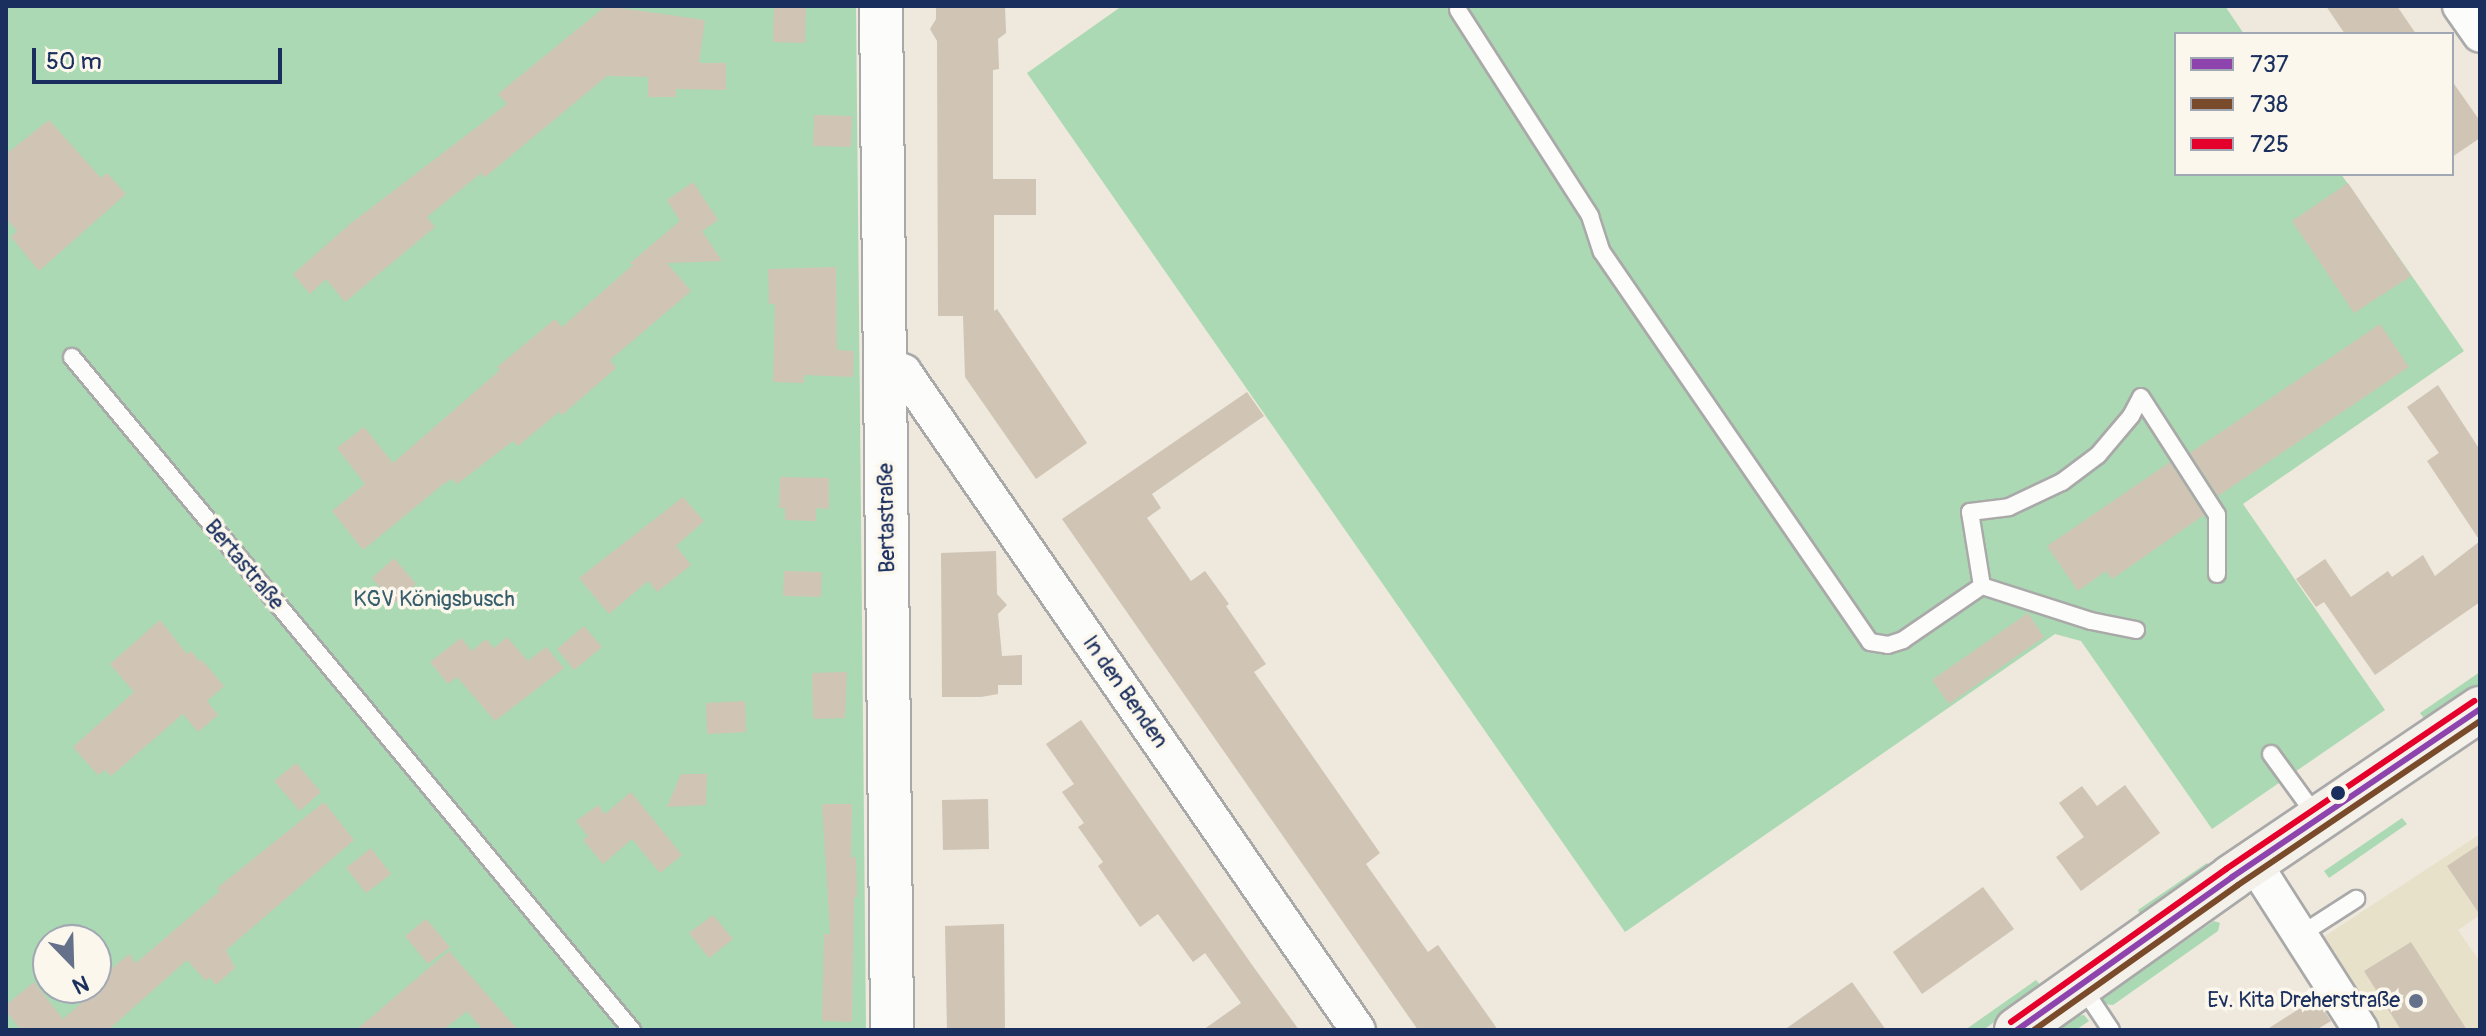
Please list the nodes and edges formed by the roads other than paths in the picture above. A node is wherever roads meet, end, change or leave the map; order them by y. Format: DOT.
graph roads {
  1 [pos="881,6"];
  2 [pos="2460,6"];
  3 [pos="1458,10"];
  4 [pos="2480,35"];
  5 [pos="72,357"];
  6 [pos="885,363"];
  7 [pos="2217,574"];
  8 [pos="1982,586"];
  9 [pos="2136,630"];
  10 [pos="2478,714"];
  11 [pos="2271,754"];
  12 [pos="2318,818"];
  13 [pos="2254,863"];
  14 [pos="2356,899"];
  15 [pos="2300,935"];
  16 [pos="2081,985"];
  17 [pos="632,1030"];
  18 [pos="892,1030"];
  19 [pos="1358,1030"];
  20 [pos="2017,1030"];
  21 [pos="2111,1030"];
  22 [pos="2361,1030"];
  1 -- 6 [label="street, Bertastraße"];
  2 -- 4 [label="street"];
  3 -- 8 [label="lane"];
  5 -- 17 [label="lane, Bertastraße"];
  6 -- 18 [label="street, Bertastraße"];
  6 -- 19 [label="street, In den Benden"];
  7 -- 8 [label="lane"];
  8 -- 9 [label="lane"];
  10 -- 12 [label="main road"];
  11 -- 12 [label="lane"];
  12 -- 13 [label="main road"];
  13 -- 15 [label="street"];
  13 -- 16 [label="main road"];
  14 -- 15 [label="lane"];
  15 -- 22 [label="street"];
  16 -- 20 [label="main road"];
  16 -- 21 [label="lane"];
}
